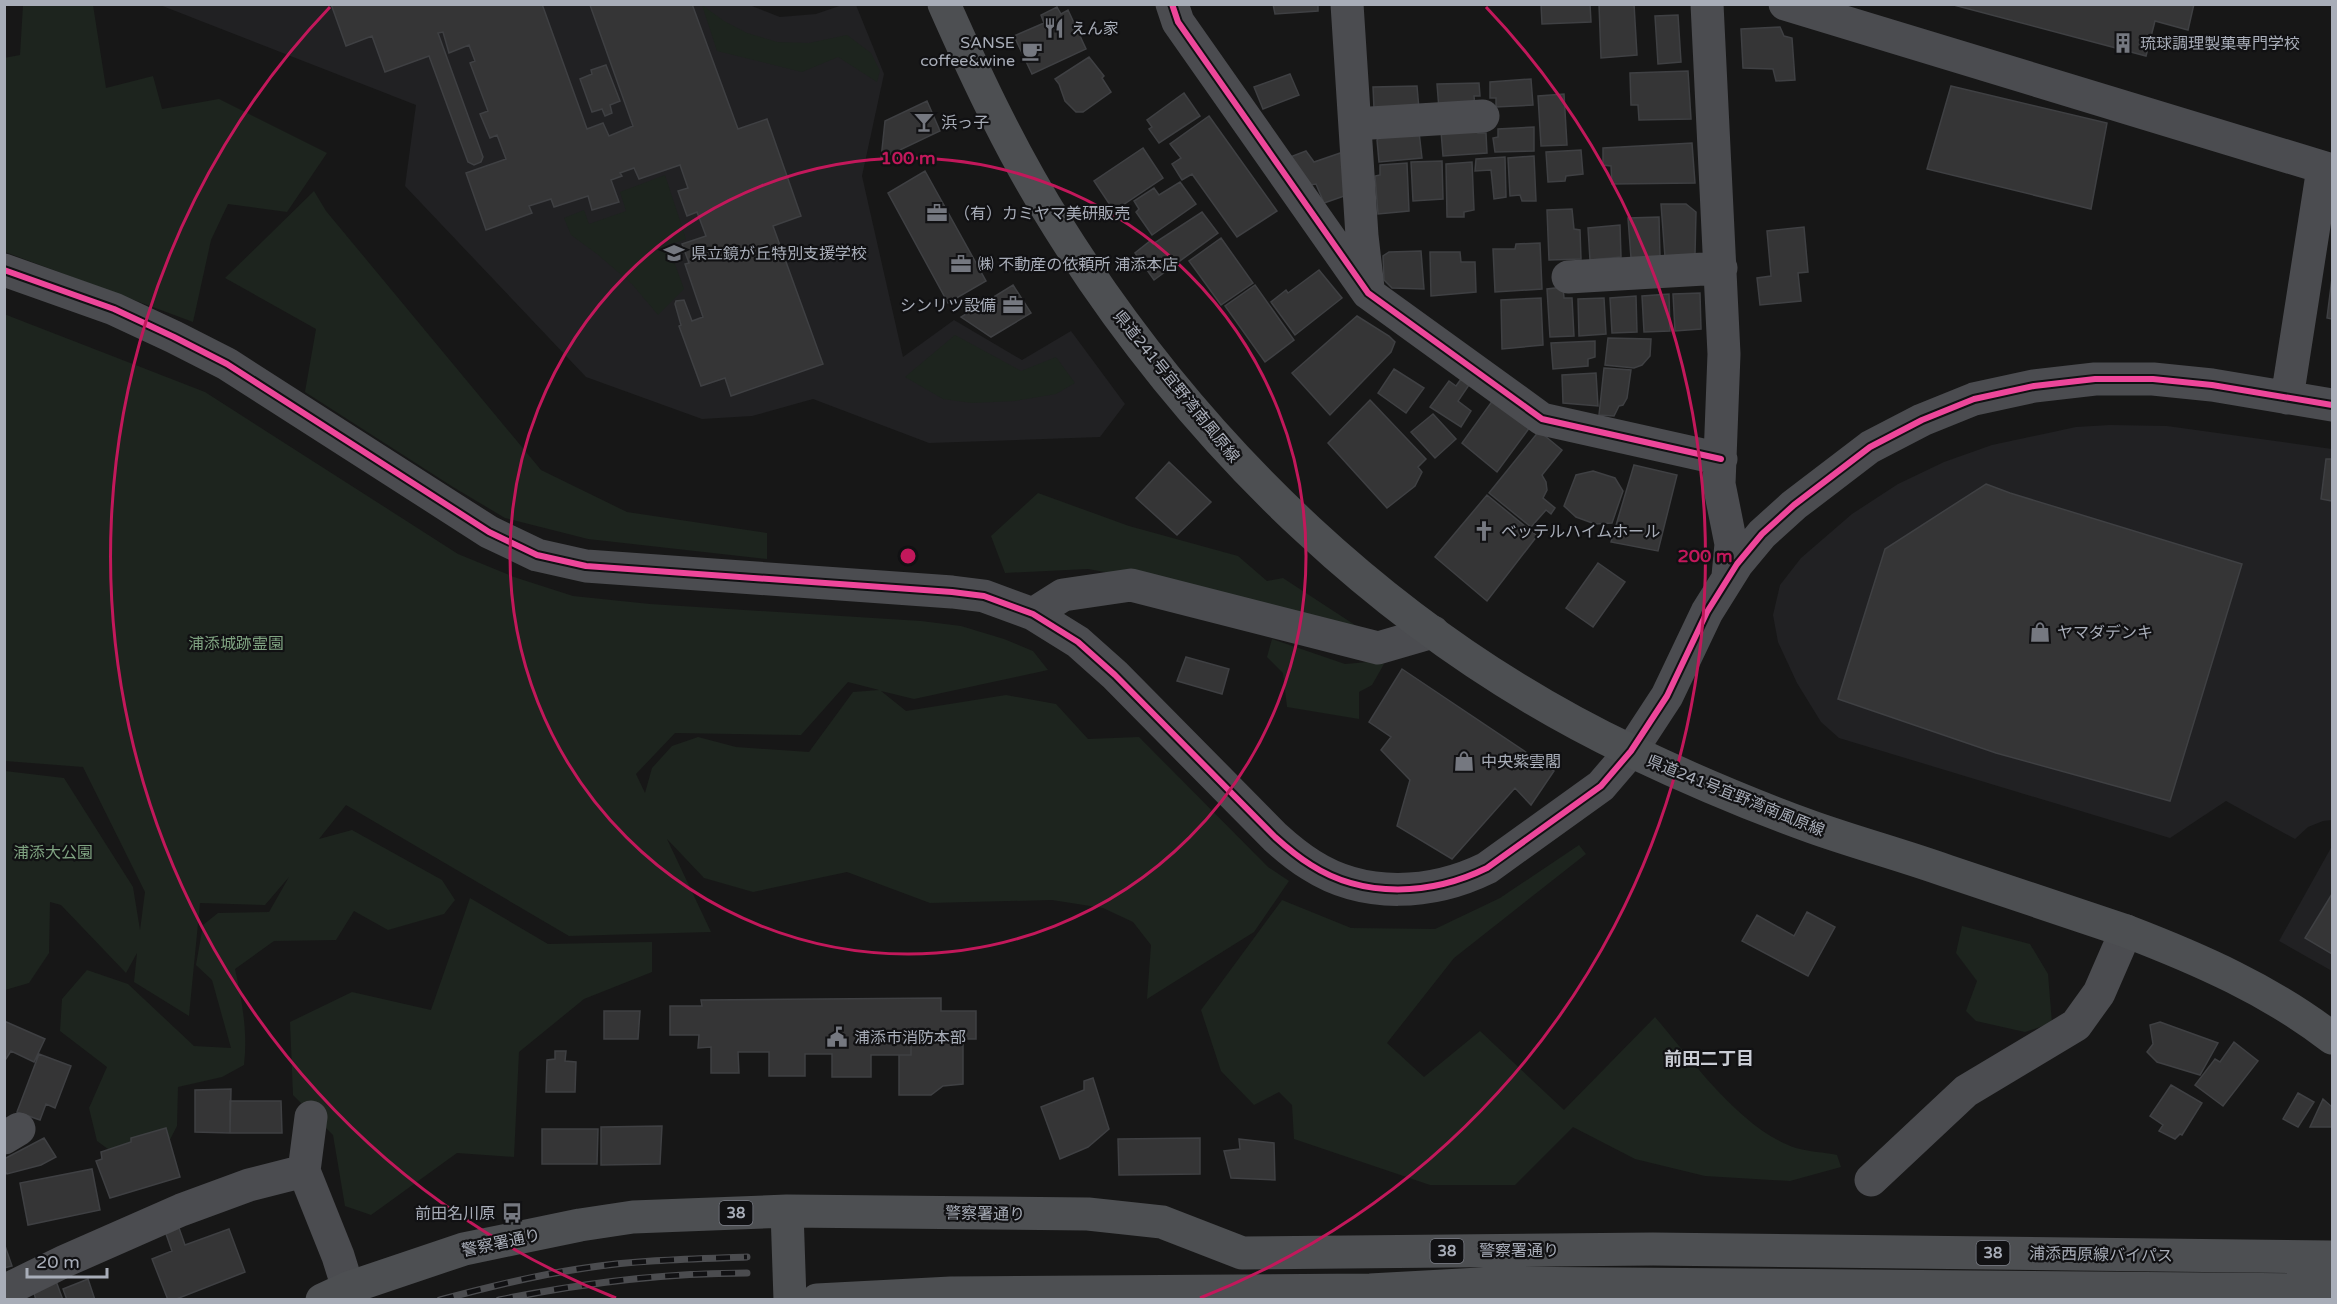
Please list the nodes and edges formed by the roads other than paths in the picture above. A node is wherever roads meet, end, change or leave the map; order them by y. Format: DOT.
graph roads {
  1 [pos="944,4"];
  2 [pos="1172,4"];
  3 [pos="1347,4"];
  4 [pos="1707,4"];
  5 [pos="1785,4"];
  6 [pos="1870,16"];
  7 [pos="1483,116"];
  8 [pos="1355,124"];
  9 [pos="2328,169"];
  10 [pos="1721,268"];
  11 [pos="4,270"];
  12 [pos="1568,277"];
  13 [pos="1368,293"];
  14 [pos="2287,398"];
  15 [pos="2332,405"];
  16 [pos="1721,459"];
  17 [pos="1794,505"];
  18 [pos="1728,576"];
  19 [pos="1033,614"];
  20 [pos="1433,632"];
  21 [pos="1631,752"];
  22 [pos="2126,931"];
  23 [pos="2332,1038"];
  24 [pos="311,1117"];
  25 [pos="304,1171"];
  26 [pos="1871,1180"];
  27 [pos="787,1211"];
  28 [pos="1653,1249"];
  29 [pos="1242,1252"];
  30 [pos="2332,1257"];
  31 [pos="2332,1290"];
  32 [pos="4,1291"];
  33 [pos="1656,1292"];
  34 [pos="335,1294"];
  35 [pos="1370,1295"];
  36 [pos="790,1299"];
  37 [pos="817,1299"];
  1 -- 20 [label="main road, 県道241号宜野湾南風原線"];
  2 -- 13 [label="street"];
  3 -- 8 [label="street"];
  4 -- 10 [label="street"];
  5 -- 6 [label="street"];
  6 -- 9 [label="street"];
  7 -- 8 [label="street"];
  8 -- 13 [label="street"];
  9 -- 14 [label="street"];
  10 -- 12 [label="street"];
  10 -- 16 [label="street"];
  11 -- 19 [label="street"];
  13 -- 16 [label="street"];
  14 -- 15 [label="street"];
  14 -- 17 [label="street"];
  16 -- 17 [label="street"];
  16 -- 18 [label="street"];
  17 -- 18 [label="street"];
  18 -- 21 [label="street"];
  19 -- 20 [label="street"];
  19 -- 21 [label="street"];
  20 -- 21 [label="main road, 県道241号宜野湾南風原線"];
  21 -- 22 [label="main road, 県道241号宜野湾南風原線"];
  22 -- 23 [label="main road, 県道241号宜野湾南風原線"];
  22 -- 26 [label="street"];
  24 -- 25 [label="street"];
  25 -- 32 [label="street"];
  25 -- 34 [label="street"];
  27 -- 29 [label="main road, 警察署通り / 38"];
  27 -- 34 [label="main road, 警察署通り / 38"];
  27 -- 36 [label="main road"];
  28 -- 29 [label="main road, 警察署通り / 38"];
  28 -- 30 [label="main road, 浦添西原線バイパス / 38"];
  28 -- 33 [label="main road"];
  29 -- 33 [label="main road"];
  31 -- 33 [label="main road, 浦添西原線バイパス / 38"];
  33 -- 35 [label="main road, 警察署通り / 38"];
  35 -- 37 [label="main road, 警察署通り / 38"];
}
